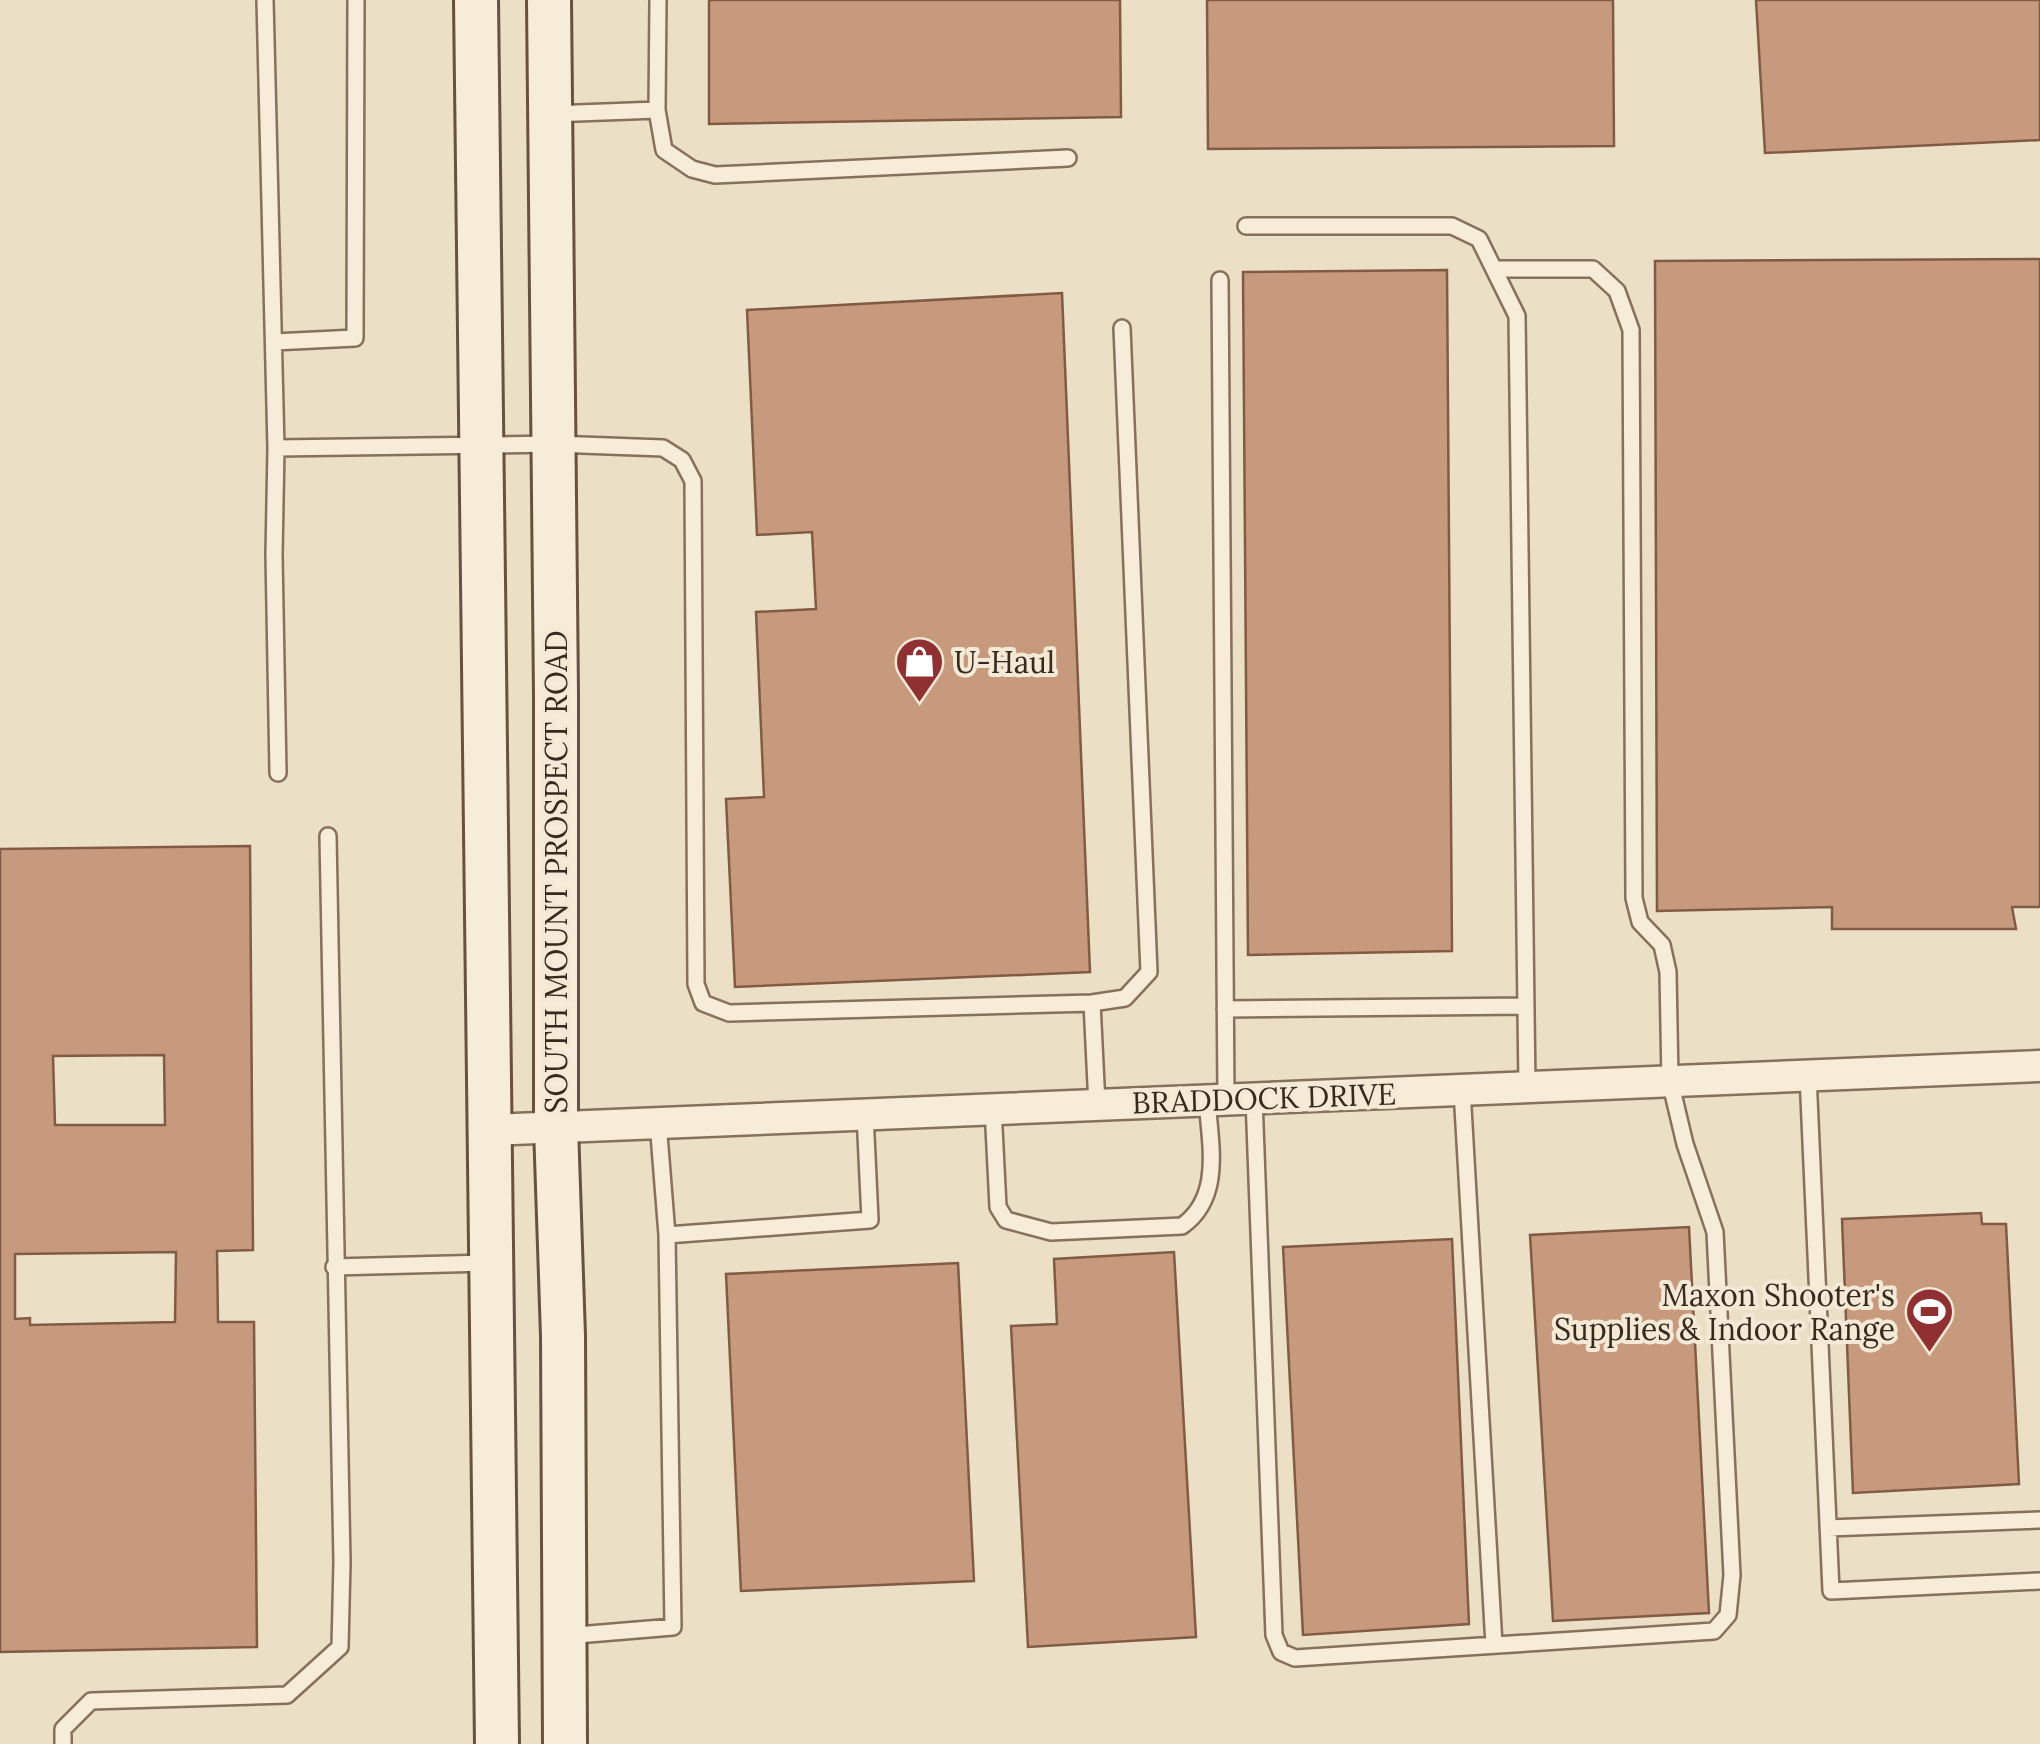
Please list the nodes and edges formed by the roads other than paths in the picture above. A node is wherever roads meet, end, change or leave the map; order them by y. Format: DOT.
graph roads {
  1 [pos="265,0"];
  2 [pos="356,0"];
  3 [pos="476,0"];
  4 [pos="549,0"];
  5 [pos="658,0"];
  6 [pos="658,110"];
  7 [pos="550,114"];
  8 [pos="1068,158"];
  9 [pos="1246,226"];
  10 [pos="1495,269"];
  11 [pos="1220,280"];
  12 [pos="1122,328"];
  13 [pos="274,342"];
  14 [pos="554,444"];
  15 [pos="479,446"];
  16 [pos="276,448"];
  17 [pos="278,773"];
  18 [pos="328,836"];
  19 [pos="1092,1003"];
  20 [pos="1526,1006"];
  21 [pos="1225,1009"];
  22 [pos="2040,1066"];
  23 [pos="1808,1075"];
  24 [pos="1670,1081"];
  25 [pos="1527,1087"];
  26 [pos="1462,1090"];
  27 [pos="1229,1099"];
  28 [pos="1098,1105"];
  29 [pos="993,1108"];
  30 [pos="864,1114"];
  31 [pos="658,1122"];
  32 [pos="556,1126"];
  33 [pos="489,1130"];
  34 [pos="667,1235"];
  35 [pos="491,1263"];
  36 [pos="334,1267"];
  37 [pos="2040,1520"];
  38 [pos="1828,1528"];
  39 [pos="2040,1581"];
  40 [pos="564,1636"];
  41 [pos="1494,1645"];
  42 [pos="63,1744"];
  43 [pos="496,1744"];
  44 [pos="565,1744"];
  1 -- 13 [label="lane"];
  2 -- 13 [label="lane"];
  3 -- 15 [label="main road"];
  4 -- 7 [label="main road, SOUTH MOUNT PROSPECT ROAD"];
  5 -- 6 [label="lane"];
  6 -- 7 [label="lane"];
  6 -- 8 [label="lane"];
  7 -- 14 [label="main road, SOUTH MOUNT PROSPECT ROAD"];
  9 -- 10 [label="lane"];
  10 -- 20 [label="lane"];
  10 -- 24 [label="lane"];
  11 -- 21 [label="lane"];
  12 -- 19 [label="lane"];
  13 -- 16 [label="lane"];
  14 -- 15 [label="lane"];
  14 -- 19 [label="lane"];
  14 -- 32 [label="main road, SOUTH MOUNT PROSPECT ROAD"];
  15 -- 16 [label="lane"];
  15 -- 33 [label="main road"];
  16 -- 17 [label="lane"];
  18 -- 36 [label="lane"];
  19 -- 28 [label="lane"];
  20 -- 21 [label="lane"];
  20 -- 25 [label="lane"];
  21 -- 27 [label="lane"];
  22 -- 23 [label="street, BRADDOCK DRIVE"];
  23 -- 24 [label="street, BRADDOCK DRIVE"];
  23 -- 38 [label="lane"];
  24 -- 25 [label="street, BRADDOCK DRIVE"];
  24 -- 41 [label="lane"];
  25 -- 26 [label="street, BRADDOCK DRIVE"];
  26 -- 27 [label="street, BRADDOCK DRIVE"];
  26 -- 41 [label="lane"];
  27 -- 28 [label="street, BRADDOCK DRIVE"];
  27 -- 29 [label="lane"];
  27 -- 41 [label="lane"];
  28 -- 29 [label="street, BRADDOCK DRIVE"];
  29 -- 30 [label="street, BRADDOCK DRIVE"];
  30 -- 31 [label="street, BRADDOCK DRIVE"];
  30 -- 34 [label="lane"];
  31 -- 32 [label="street, BRADDOCK DRIVE"];
  31 -- 34 [label="lane"];
  32 -- 33 [label="street, BRADDOCK DRIVE"];
  32 -- 40 [label="main road, SOUTH MOUNT PROSPECT ROAD"];
  33 -- 35 [label="main road"];
  34 -- 40 [label="lane"];
  35 -- 36 [label="lane"];
  35 -- 43 [label="main road"];
  36 -- 42 [label="lane"];
  37 -- 38 [label="lane"];
  38 -- 39 [label="lane"];
  40 -- 44 [label="main road, SOUTH MOUNT PROSPECT ROAD"];
}
